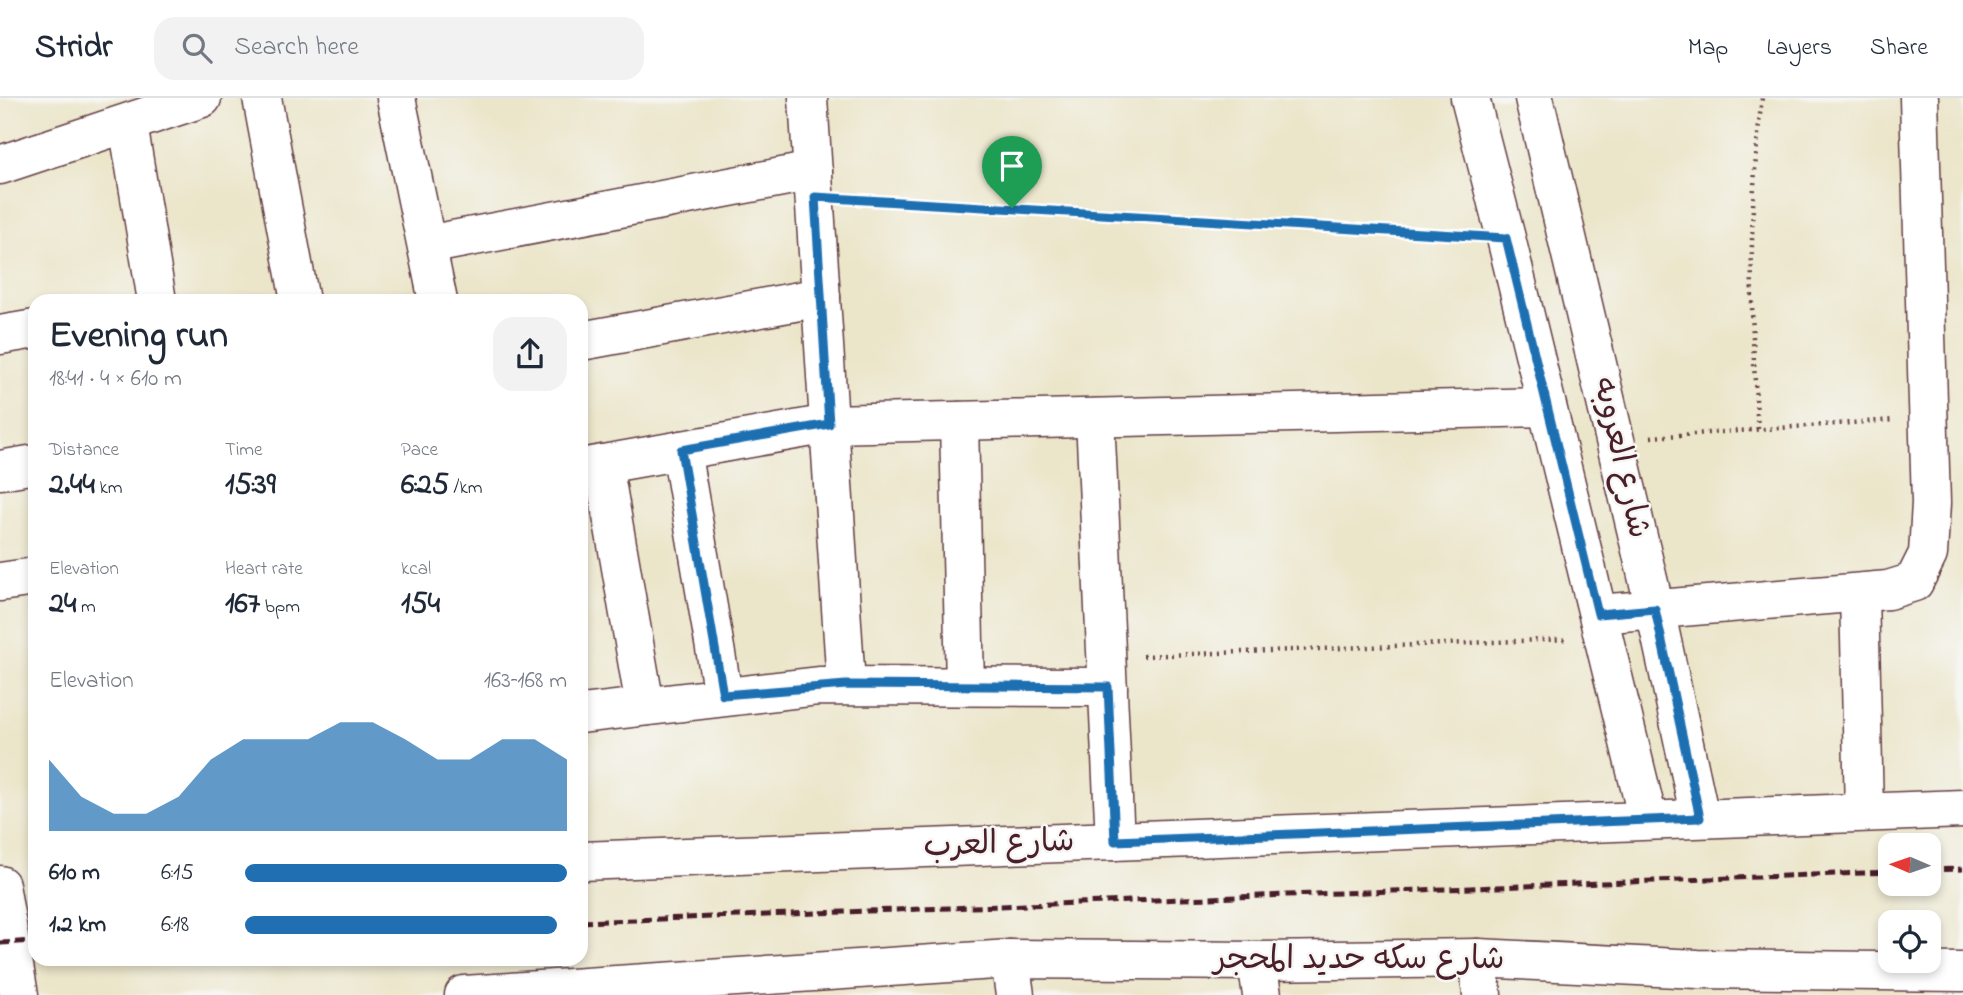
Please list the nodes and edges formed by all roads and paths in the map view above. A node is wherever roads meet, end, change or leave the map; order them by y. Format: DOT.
graph roads {
  1 [pos="202,98"];
  2 [pos="262,98"];
  3 [pos="397,98"];
  4 [pos="808,98"];
  5 [pos="1469,98"];
  6 [pos="1534,98"];
  7 [pos="1762,98"];
  8 [pos="1919,98"];
  9 [pos="128,124"];
  10 [pos="0,165"];
  11 [pos="814,184"];
  12 [pos="1506,238"];
  13 [pos="428,245"];
  14 [pos="157,294"];
  15 [pos="299,294"];
  16 [pos="437,294"];
  17 [pos="821,297"];
  18 [pos="28,330"];
  19 [pos="0,335"];
  20 [pos="588,340"];
  21 [pos="1547,407"];
  22 [pos="1095,418"];
  23 [pos="1927,418"];
  24 [pos="959,421"];
  25 [pos="829,424"];
  26 [pos="1758,429"];
  27 [pos="1616,439"];
  28 [pos="681,450"];
  29 [pos="28,465"];
  30 [pos="592,466"];
  31 [pos="0,470"];
  32 [pos="28,578"];
  33 [pos="0,582"];
  34 [pos="1859,593"];
  35 [pos="1655,609"];
  36 [pos="1601,626"];
  37 [pos="1107,673"];
  38 [pos="846,685"];
  39 [pos="965,686"];
  40 [pos="723,695"];
  41 [pos="645,706"];
  42 [pos="588,713"];
  43 [pos="1963,808"];
  44 [pos="1864,812"];
  45 [pos="1700,818"];
  46 [pos="1648,820"];
  47 [pos="1115,841"];
  48 [pos="588,861"];
  49 [pos="9,896"];
  50 [pos="922,963"];
  51 [pos="1012,977"];
  52 [pos="1480,977"];
  53 [pos="1260,978"];
  54 [pos="1947,979"];
  55 [pos="1699,982"];
  56 [pos="19,995"];
  57 [pos="464,995"];
  58 [pos="891,995"];
  1 -- 9 [label="street"];
  2 -- 15 [label="street"];
  3 -- 13 [label="street"];
  4 -- 11 [label="street"];
  5 -- 12 [label="street, شارع العروبه"];
  6 -- 27 [label="street, شارع العروبه"];
  7 -- 26 [label="path"];
  8 -- 23 [label="street"];
  9 -- 10 [label="street"];
  9 -- 14 [label="street"];
  11 -- 12 [label="path"];
  11 -- 13 [label="street"];
  11 -- 17 [label="street"];
  12 -- 21 [label="street, شارع العروبه"];
  13 -- 16 [label="street"];
  17 -- 20 [label="street"];
  17 -- 25 [label="street"];
  18 -- 19 [label="street"];
  21 -- 22 [label="street"];
  21 -- 36 [label="street, شارع العروبه"];
  22 -- 24 [label="street"];
  22 -- 37 [label="street"];
  23 -- 26 [label="path"];
  23 -- 34 [label="street"];
  24 -- 25 [label="street"];
  24 -- 39 [label="street"];
  25 -- 28 [label="street"];
  25 -- 38 [label="street"];
  26 -- 27 [label="path"];
  27 -- 35 [label="street, شارع العروبه"];
  28 -- 30 [label="street"];
  28 -- 40 [label="street"];
  29 -- 31 [label="street"];
  30 -- 41 [label="street"];
  32 -- 33 [label="street"];
  34 -- 35 [label="street"];
  34 -- 44 [label="street"];
  35 -- 36 [label="street"];
  35 -- 45 [label="street, شارع العروبه"];
  36 -- 37 [label="path"];
  36 -- 46 [label="street, شارع العروبه"];
  37 -- 39 [label="street"];
  37 -- 47 [label="street"];
  38 -- 39 [label="street"];
  38 -- 40 [label="street"];
  40 -- 41 [label="street"];
  41 -- 42 [label="street"];
  43 -- 44 [label="street, شارع العرب"];
  44 -- 45 [label="street, شارع العرب"];
  45 -- 46 [label="street, شارع العرب"];
  46 -- 47 [label="street, شارع العرب"];
  47 -- 48 [label="street, شارع العرب"];
  49 -- 56 [label="street"];
  50 -- 51 [label="street, شارع سكه حديد المحجر"];
  50 -- 57 [label="street, شارع سكه حديد المحجر"];
  50 -- 58 [label="street"];
  51 -- 53 [label="street, شارع سكه حديد المحجر"];
  52 -- 53 [label="street, شارع سكه حديد المحجر"];
  52 -- 55 [label="street, شارع سكه حديد المحجر"];
  54 -- 55 [label="street, شارع سكه حديد المحجر"];
}
